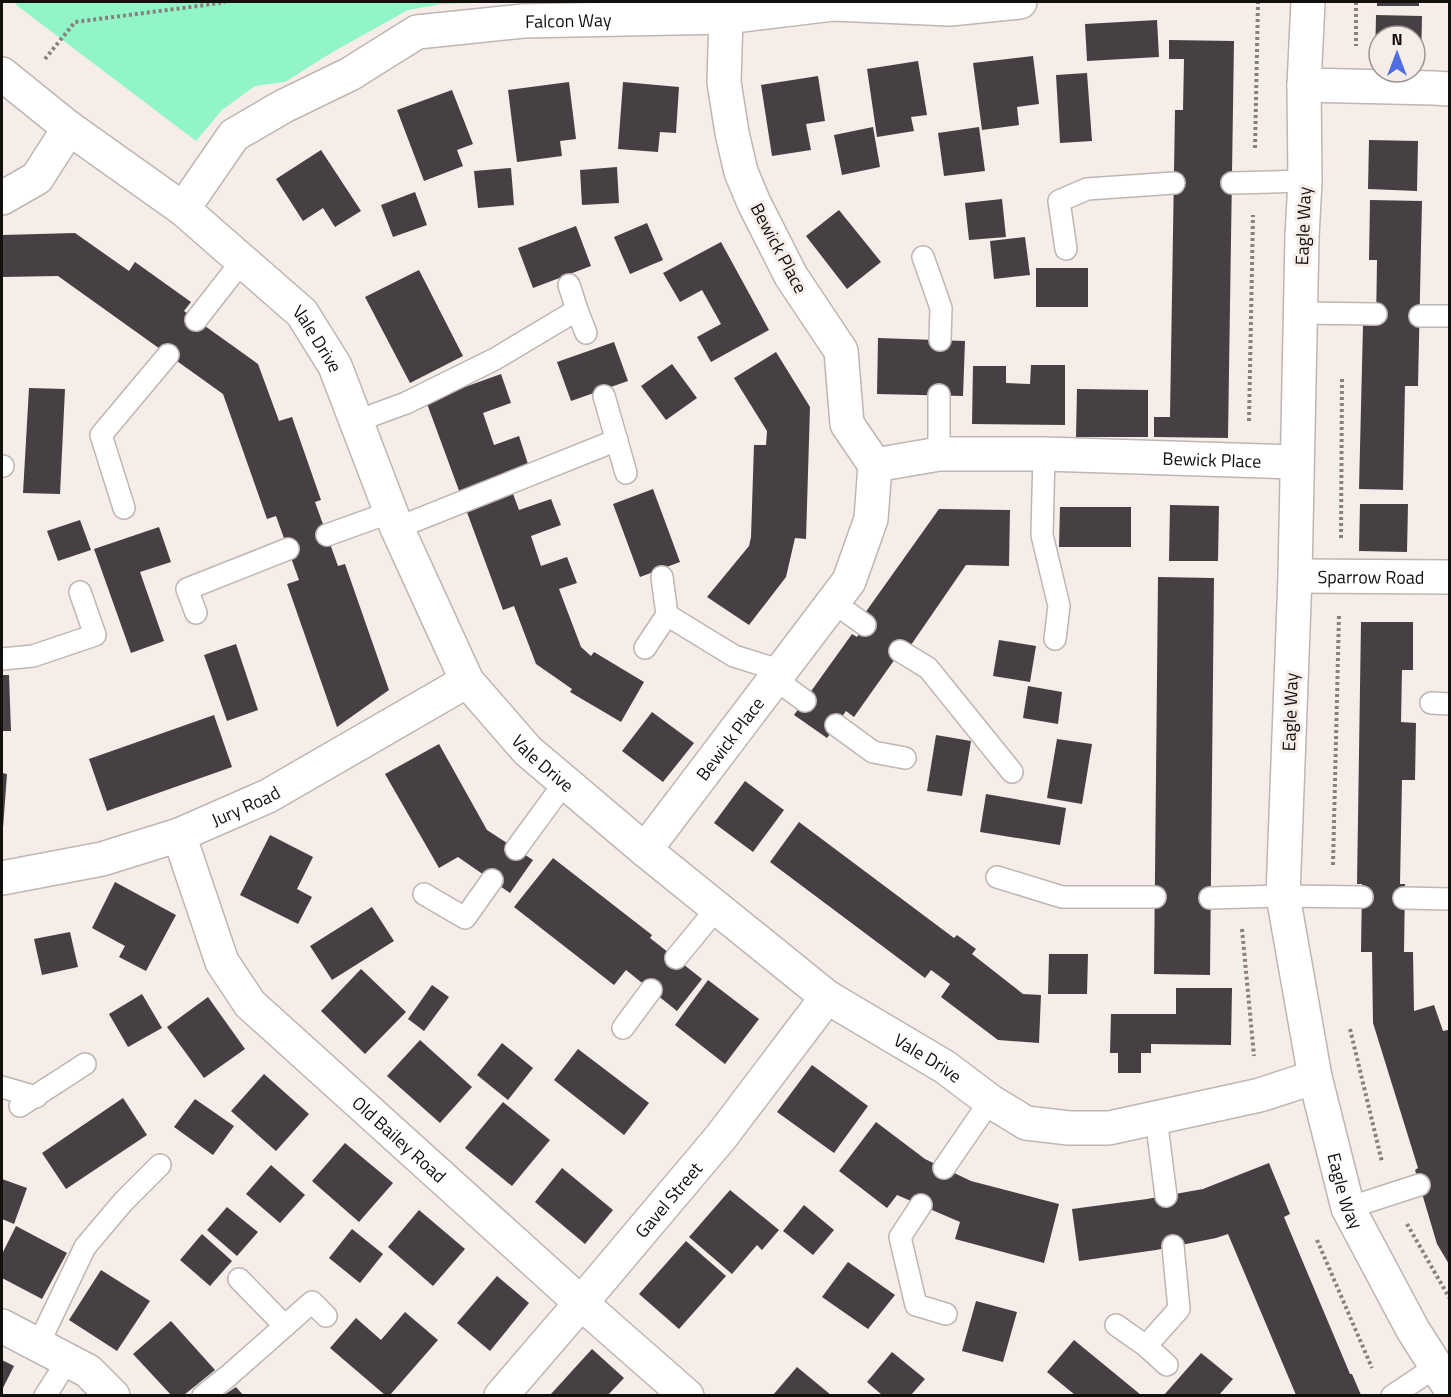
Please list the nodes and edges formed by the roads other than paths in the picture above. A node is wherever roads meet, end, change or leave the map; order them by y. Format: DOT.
graph roads {
  1 [pos="1020,2"];
  2 [pos="1308,2"];
  3 [pos="726,17"];
  4 [pos="11,82"];
  5 [pos="1304,85"];
  6 [pos="1449,89"];
  7 [pos="69,128"];
  8 [pos="1305,181"];
  9 [pos="1174,183"];
  10 [pos="1232,183"];
  11 [pos="2,198"];
  12 [pos="183,209"];
  13 [pos="1066,249"];
  14 [pos="922,257"];
  15 [pos="242,261"];
  16 [pos="569,285"];
  17 [pos="577,310"];
  18 [pos="1300,313"];
  19 [pos="1376,314"];
  20 [pos="1420,316"];
  21 [pos="1449,316"];
  22 [pos="196,320"];
  23 [pos="586,333"];
  24 [pos="940,340"];
  25 [pos="168,355"];
  26 [pos="939,395"];
  27 [pos="604,396"];
  28 [pos="357,421"];
  29 [pos="618,440"];
  30 [pos="939,454"];
  31 [pos="1044,454"];
  32 [pos="1297,462"];
  33 [pos="875,465"];
  34 [pos="626,473"];
  35 [pos="124,508"];
  36 [pos="394,520"];
  37 [pos="327,536"];
  38 [pos="288,549"];
  39 [pos="1295,576"];
  40 [pos="1449,577"];
  41 [pos="662,578"];
  42 [pos="80,591"];
  43 [pos="833,602"];
  44 [pos="196,613"];
  45 [pos="667,615"];
  46 [pos="865,626"];
  47 [pos="1055,639"];
  48 [pos="645,648"];
  49 [pos="900,651"];
  50 [pos="2,659"];
  51 [pos="779,675"];
  52 [pos="467,681"];
  53 [pos="805,701"];
  54 [pos="836,725"];
  55 [pos="905,758"];
  56 [pos="1012,771"];
  57 [pos="565,782"];
  58 [pos="179,835"];
  59 [pos="516,849"];
  60 [pos="645,850"];
  61 [pos="997,877"];
  62 [pos="2,878"];
  63 [pos="492,880"];
  64 [pos="424,894"];
  65 [pos="1283,896"];
  66 [pos="1155,897"];
  67 [pos="1362,897"];
  68 [pos="1210,898"];
  69 [pos="1404,898"];
  70 [pos="1449,899"];
  71 [pos="717,908"];
  72 [pos="676,958"];
  73 [pos="651,990"];
  74 [pos="827,997"];
  75 [pos="623,1028"];
  76 [pos="85,1064"];
  77 [pos="1315,1077"];
  78 [pos="2,1087"];
  79 [pos="990,1101"];
  80 [pos="1156,1118"];
  81 [pos="160,1165"];
  82 [pos="944,1168"];
  83 [pos="1419,1185"];
  84 [pos="1166,1196"];
  85 [pos="921,1205"];
  86 [pos="1348,1208"];
  87 [pos="1173,1246"];
  88 [pos="239,1279"];
  89 [pos="581,1304"];
  90 [pos="946,1314"];
  91 [pos="326,1316"];
  92 [pos="1116,1325"];
  93 [pos="2,1326"];
  94 [pos="285,1326"];
  95 [pos="38,1345"];
  96 [pos="1146,1346"];
  97 [pos="68,1359"];
  98 [pos="1167,1365"];
  99 [pos="1443,1377"];
  100 [pos="45,1395"];
  101 [pos="113,1395"];
  102 [pos="203,1395"];
  103 [pos="501,1395"];
  104 [pos="687,1395"];
  105 [pos="1392,1395"];
  1 -- 3 [label="street, Falcon Way"];
  2 -- 5 [label="street, Eagle Way"];
  3 -- 12 [label="street, Falcon Way"];
  3 -- 33 [label="street, Bewick Place"];
  4 -- 7 [label="street, Vale Drive"];
  5 -- 6 [label="street"];
  5 -- 8 [label="street, Eagle Way"];
  7 -- 11 [label="street"];
  7 -- 12 [label="street, Vale Drive"];
  8 -- 10 [label="lane"];
  8 -- 18 [label="street, Eagle Way"];
  9 -- 13 [label="lane"];
  12 -- 15 [label="street, Vale Drive"];
  14 -- 24 [label="lane"];
  15 -- 22 [label="lane"];
  15 -- 28 [label="street, Vale Drive"];
  16 -- 17 [label="lane"];
  17 -- 23 [label="lane"];
  17 -- 28 [label="lane"];
  18 -- 19 [label="lane"];
  18 -- 32 [label="street, Eagle Way"];
  20 -- 21 [label="lane"];
  25 -- 35 [label="lane"];
  26 -- 30 [label="lane"];
  27 -- 29 [label="lane"];
  28 -- 36 [label="street, Vale Drive"];
  29 -- 34 [label="lane"];
  29 -- 36 [label="lane"];
  30 -- 31 [label="street, Bewick Place"];
  30 -- 33 [label="street, Bewick Place"];
  31 -- 32 [label="street, Bewick Place"];
  31 -- 47 [label="lane"];
  32 -- 39 [label="street, Eagle Way"];
  33 -- 43 [label="street, Bewick Place"];
  36 -- 37 [label="lane"];
  36 -- 52 [label="street, Vale Drive"];
  38 -- 44 [label="lane"];
  39 -- 40 [label="street, Sparrow Road"];
  39 -- 65 [label="street, Eagle Way"];
  41 -- 45 [label="lane"];
  42 -- 50 [label="lane"];
  43 -- 46 [label="lane"];
  43 -- 51 [label="street, Bewick Place"];
  45 -- 48 [label="lane"];
  45 -- 51 [label="lane"];
  49 -- 56 [label="lane"];
  51 -- 53 [label="lane"];
  51 -- 60 [label="street, Bewick Place"];
  52 -- 57 [label="street, Vale Drive"];
  52 -- 58 [label="street, Jury Road"];
  54 -- 55 [label="lane"];
  57 -- 59 [label="lane"];
  57 -- 60 [label="street, Vale Drive"];
  58 -- 62 [label="street, Jury Road"];
  58 -- 89 [label="street, Old Bailey Road"];
  60 -- 71 [label="street, Vale Drive"];
  61 -- 66 [label="lane"];
  63 -- 64 [label="lane"];
  65 -- 67 [label="lane"];
  65 -- 68 [label="lane"];
  65 -- 77 [label="street, Eagle Way"];
  69 -- 70 [label="lane"];
  71 -- 72 [label="lane"];
  71 -- 74 [label="street, Vale Drive"];
  73 -- 75 [label="lane"];
  74 -- 79 [label="street, Vale Drive"];
  74 -- 89 [label="street, Gavel Street"];
  76 -- 78 [label="lane"];
  77 -- 80 [label="street, Vale Drive"];
  77 -- 86 [label="street, Eagle Way"];
  79 -- 80 [label="street, Vale Drive"];
  79 -- 82 [label="lane"];
  80 -- 84 [label="lane"];
  81 -- 95 [label="lane"];
  83 -- 86 [label="lane"];
  85 -- 90 [label="lane"];
  86 -- 99 [label="street, Eagle Way"];
  87 -- 96 [label="lane"];
  88 -- 94 [label="lane"];
  89 -- 103 [label="street, Gavel Street"];
  89 -- 104 [label="street, Old Bailey Road"];
  91 -- 94 [label="lane"];
  92 -- 96 [label="lane"];
  93 -- 95 [label="street"];
  94 -- 102 [label="lane"];
  95 -- 97 [label="street"];
  96 -- 98 [label="lane"];
  97 -- 100 [label="lane"];
  97 -- 101 [label="street"];
  99 -- 105 [label="lane"];
}
